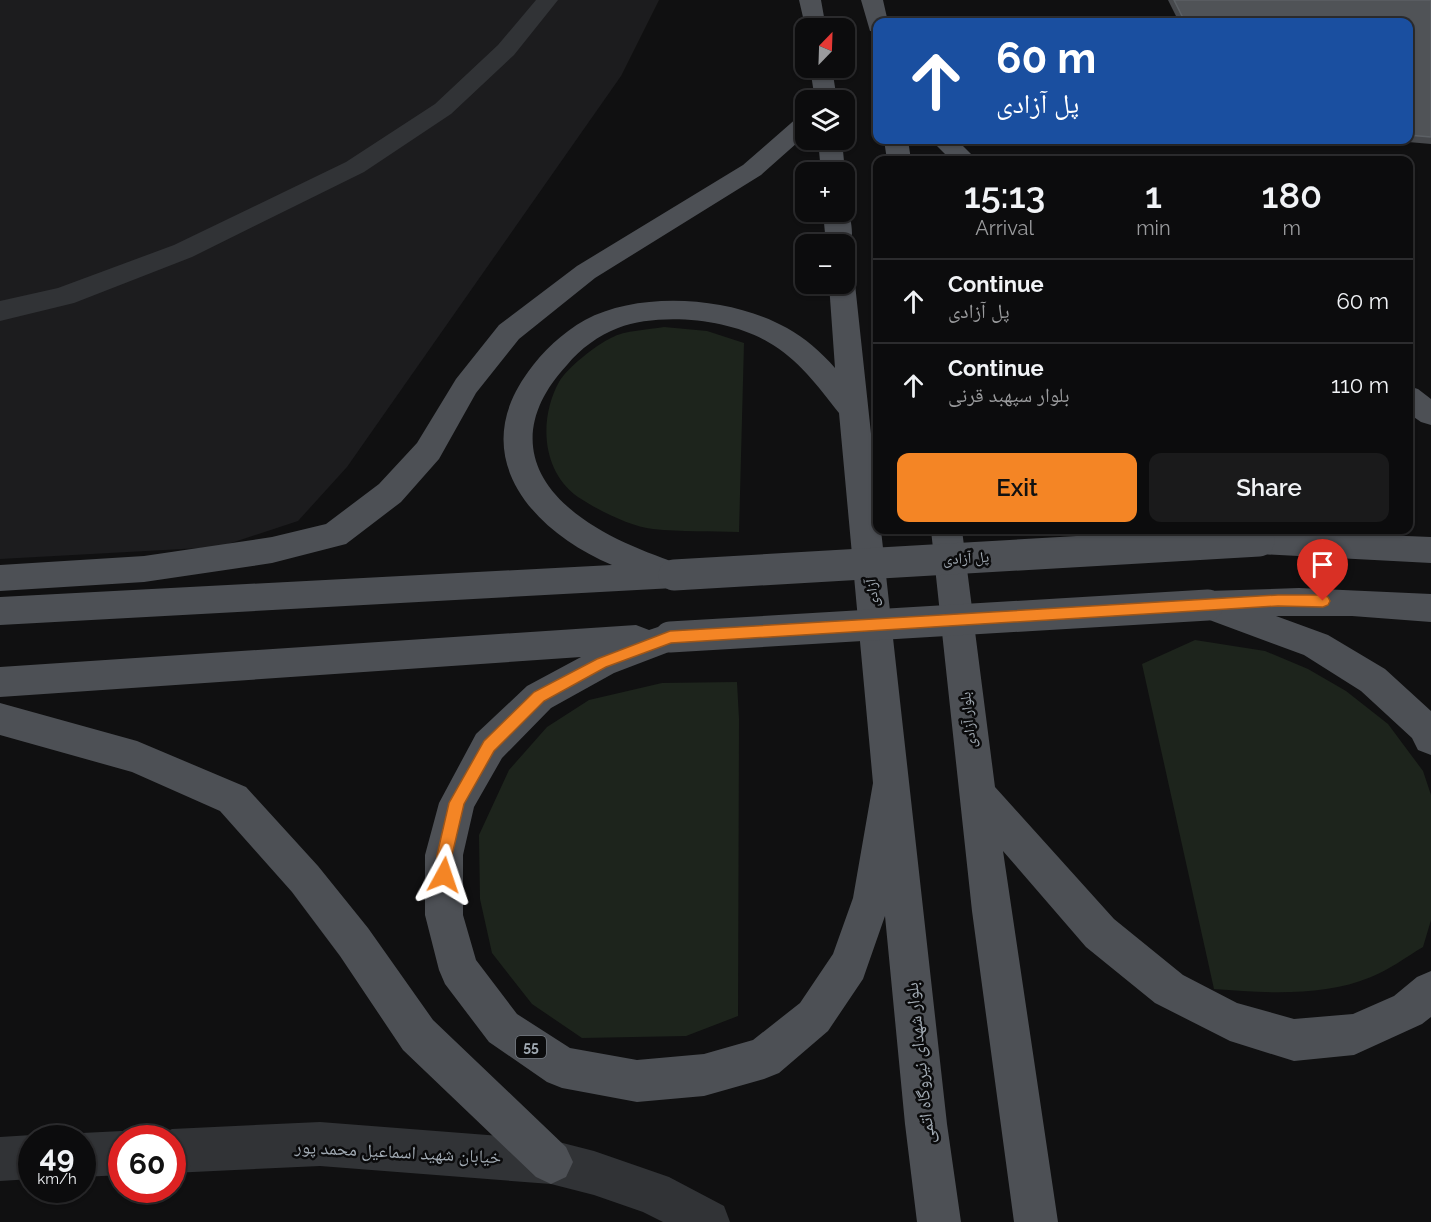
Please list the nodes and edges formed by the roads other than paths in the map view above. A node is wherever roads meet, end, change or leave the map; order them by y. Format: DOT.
graph roads {
  1 [pos="547,0"];
  2 [pos="810,0"];
  3 [pos="873,0"];
  4 [pos="813,18"];
  5 [pos="876,18"];
  6 [pos="795,132"];
  7 [pos="947,144"];
  8 [pos="961,156"];
  9 [pos="843,294"];
  10 [pos="0,311"];
  11 [pos="1413,401"];
  12 [pos="853,410"];
  13 [pos="1431,414"];
  14 [pos="946,534"];
  15 [pos="1265,535"];
  16 [pos="1431,550"];
  17 [pos="674,575"];
  18 [pos="0,578"];
  19 [pos="1208,605"];
  20 [pos="1431,608"];
  21 [pos="0,611"];
  22 [pos="670,637"];
  23 [pos="0,682"];
  24 [pos="0,719"];
  25 [pos="1431,739"];
  26 [pos="891,783"];
  27 [pos="976,793"];
  28 [pos="904,903"];
  29 [pos="1431,991"];
  30 [pos="186,1150"];
  31 [pos="18,1158"];
  32 [pos="0,1159"];
  33 [pos="551,1162"];
  34 [pos="708,1222"];
  35 [pos="939,1222"];
  36 [pos="1036,1222"];
  1 -- 10 [label="street"];
  2 -- 4 [label="main road"];
  3 -- 5 [label="main road"];
  6 -- 18 [label="main road"];
  7 -- 8 [label="main road"];
  9 -- 12 [label="main road, آزادی / 55"];
  11 -- 13 [label="main road"];
  12 -- 17 [label="main road"];
  12 -- 26 [label="main road, آزادی / 55"];
  14 -- 27 [label="main road, بلوار آزادی"];
  15 -- 16 [label="main road, پل آزادی"];
  15 -- 17 [label="main road, پل آزادی, bridge"];
  17 -- 21 [label="main road, پل آزادی"];
  19 -- 20 [label="main road, 55"];
  19 -- 22 [label="main road, 55, bridge"];
  19 -- 25 [label="main road"];
  22 -- 23 [label="main road"];
  22 -- 26 [label="main road, 55"];
  24 -- 33 [label="main road"];
  26 -- 28 [label="main road, آزادی"];
  27 -- 29 [label="main road"];
  27 -- 36 [label="main road, بلوار آزادی"];
  28 -- 35 [label="main road, بلوار شهدای نیروگاه اتمی"];
  30 -- 33 [label="street, خیابان شهید اسماعیل محمد پور"];
  31 -- 32 [label="street"];
  33 -- 34 [label="street, خیابان شهید اسماعیل محمد پور"];
}
